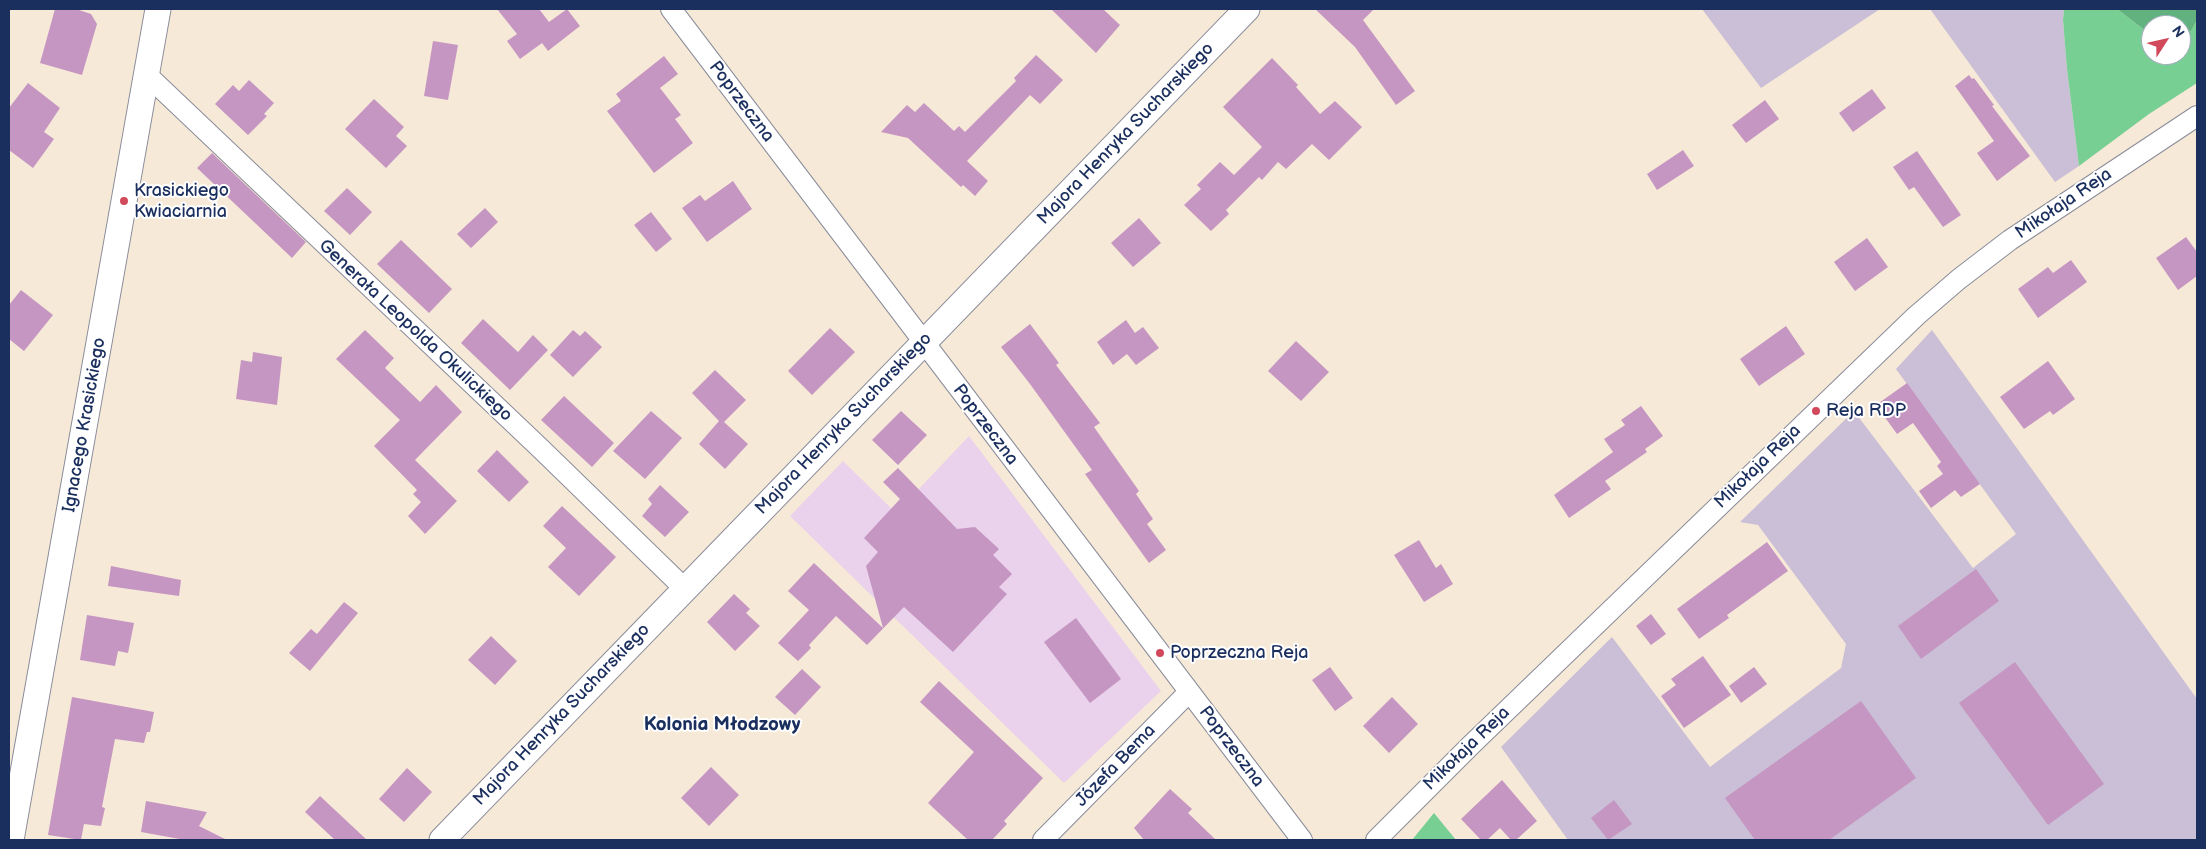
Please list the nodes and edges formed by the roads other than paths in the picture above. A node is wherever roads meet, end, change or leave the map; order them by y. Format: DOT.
graph roads {
  1 [pos="158,9"];
  2 [pos="671,9"];
  3 [pos="1246,9"];
  4 [pos="146,74"];
  5 [pos="2197,116"];
  6 [pos="924,343"];
  7 [pos="684,588"];
  8 [pos="1189,692"];
  9 [pos="11,840"];
  10 [pos="442,840"];
  11 [pos="1043,840"];
  12 [pos="1302,840"];
  13 [pos="1376,840"];
  1 -- 4 [label="street, Ignacego Krasickiego"];
  2 -- 6 [label="street, Poprzeczna"];
  3 -- 6 [label="street, Majora Henryka Sucharskiego"];
  4 -- 7 [label="street, Generała Leopolda Okulickiego"];
  4 -- 9 [label="street, Ignacego Krasickiego"];
  5 -- 13 [label="street, Mikołaja Reja"];
  6 -- 7 [label="street, Majora Henryka Sucharskiego"];
  6 -- 8 [label="street, Poprzeczna"];
  7 -- 10 [label="street, Majora Henryka Sucharskiego"];
  8 -- 11 [label="street, Józefa Bema"];
  8 -- 12 [label="street, Poprzeczna"];
}
